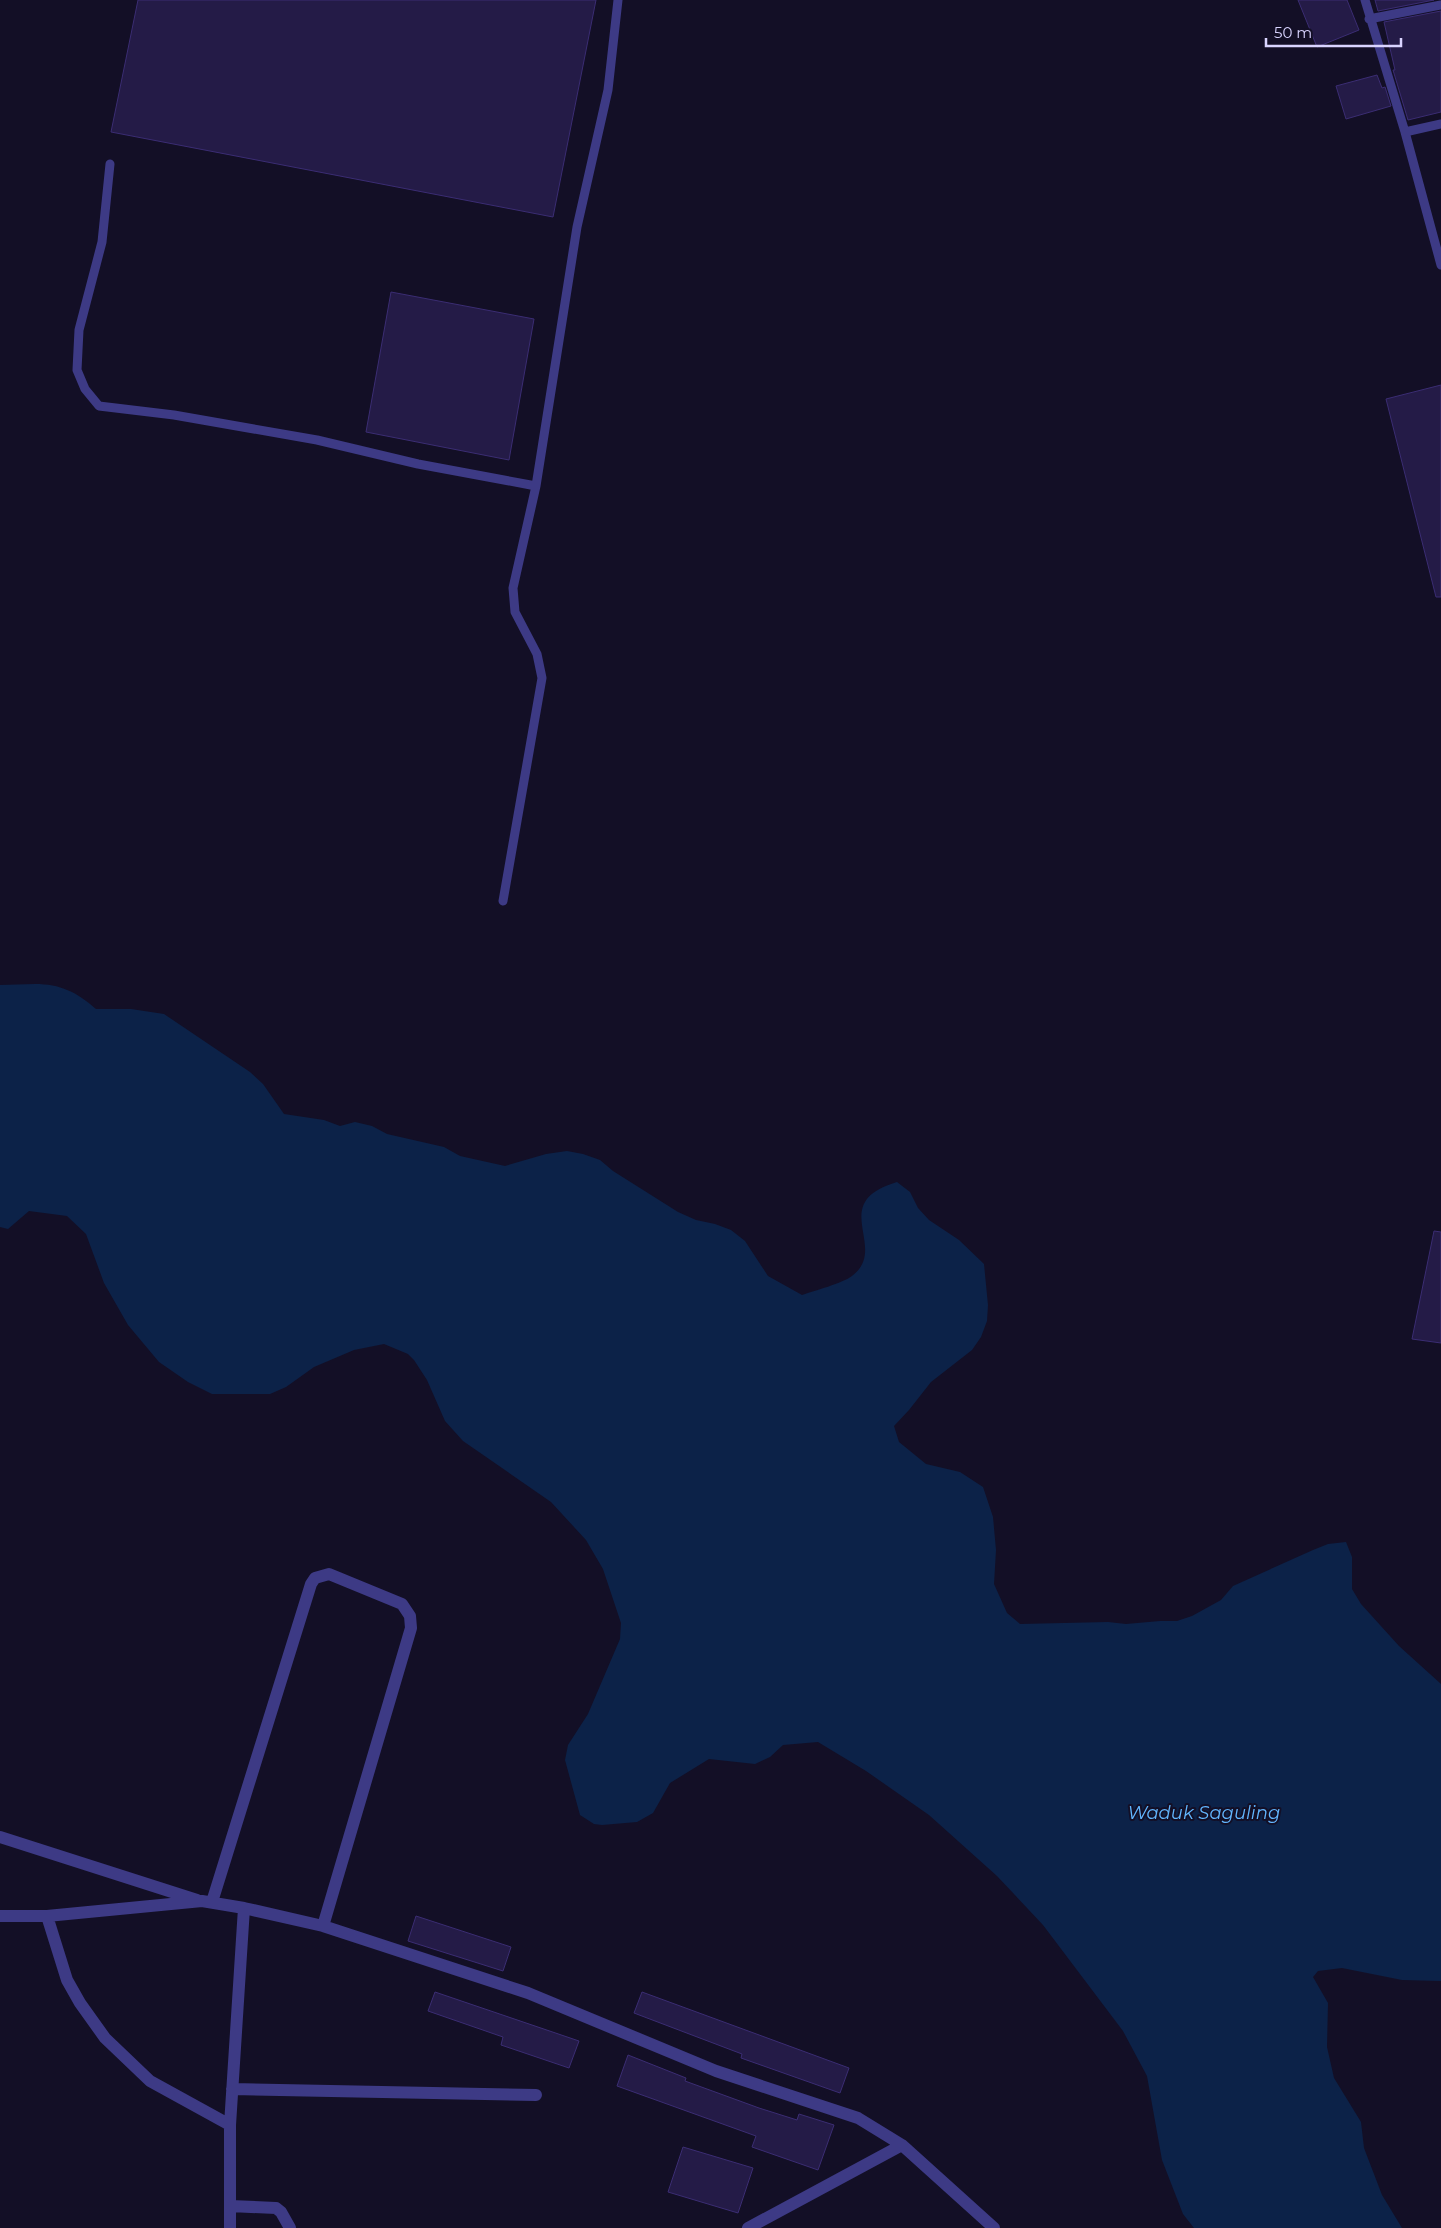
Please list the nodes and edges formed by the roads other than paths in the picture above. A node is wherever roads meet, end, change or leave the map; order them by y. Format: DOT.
graph roads {
  1 [pos="618,0"];
  2 [pos="1365,0"];
  3 [pos="1441,5"];
  4 [pos="1369,19"];
  5 [pos="1441,124"];
  6 [pos="1405,132"];
  7 [pos="110,164"];
  8 [pos="1441,265"];
  9 [pos="536,486"];
  10 [pos="503,901"];
  11 [pos="0,1837"];
  12 [pos="207,1901"];
  13 [pos="244,1908"];
  14 [pos="0,1916"];
  15 [pos="47,1916"];
  16 [pos="323,1926"];
  17 [pos="232,2089"];
  18 [pos="536,2095"];
  19 [pos="230,2126"];
  20 [pos="902,2145"];
  21 [pos="230,2206"];
  22 [pos="230,2228"];
  23 [pos="290,2228"];
  24 [pos="748,2228"];
  25 [pos="994,2228"];
  1 -- 9 [label="lane"];
  2 -- 4 [label="lane"];
  3 -- 4 [label="lane"];
  4 -- 6 [label="lane"];
  5 -- 6 [label="lane"];
  6 -- 8 [label="lane"];
  7 -- 9 [label="lane"];
  9 -- 10 [label="lane"];
  11 -- 12 [label="street"];
  12 -- 13 [label="street"];
  12 -- 15 [label="street"];
  12 -- 16 [label="street"];
  13 -- 16 [label="street"];
  13 -- 17 [label="street"];
  14 -- 15 [label="street"];
  15 -- 19 [label="street"];
  16 -- 20 [label="street"];
  17 -- 18 [label="street"];
  17 -- 19 [label="street"];
  19 -- 21 [label="street"];
  20 -- 24 [label="street"];
  20 -- 25 [label="street"];
  21 -- 22 [label="street"];
  21 -- 23 [label="street"];
}
